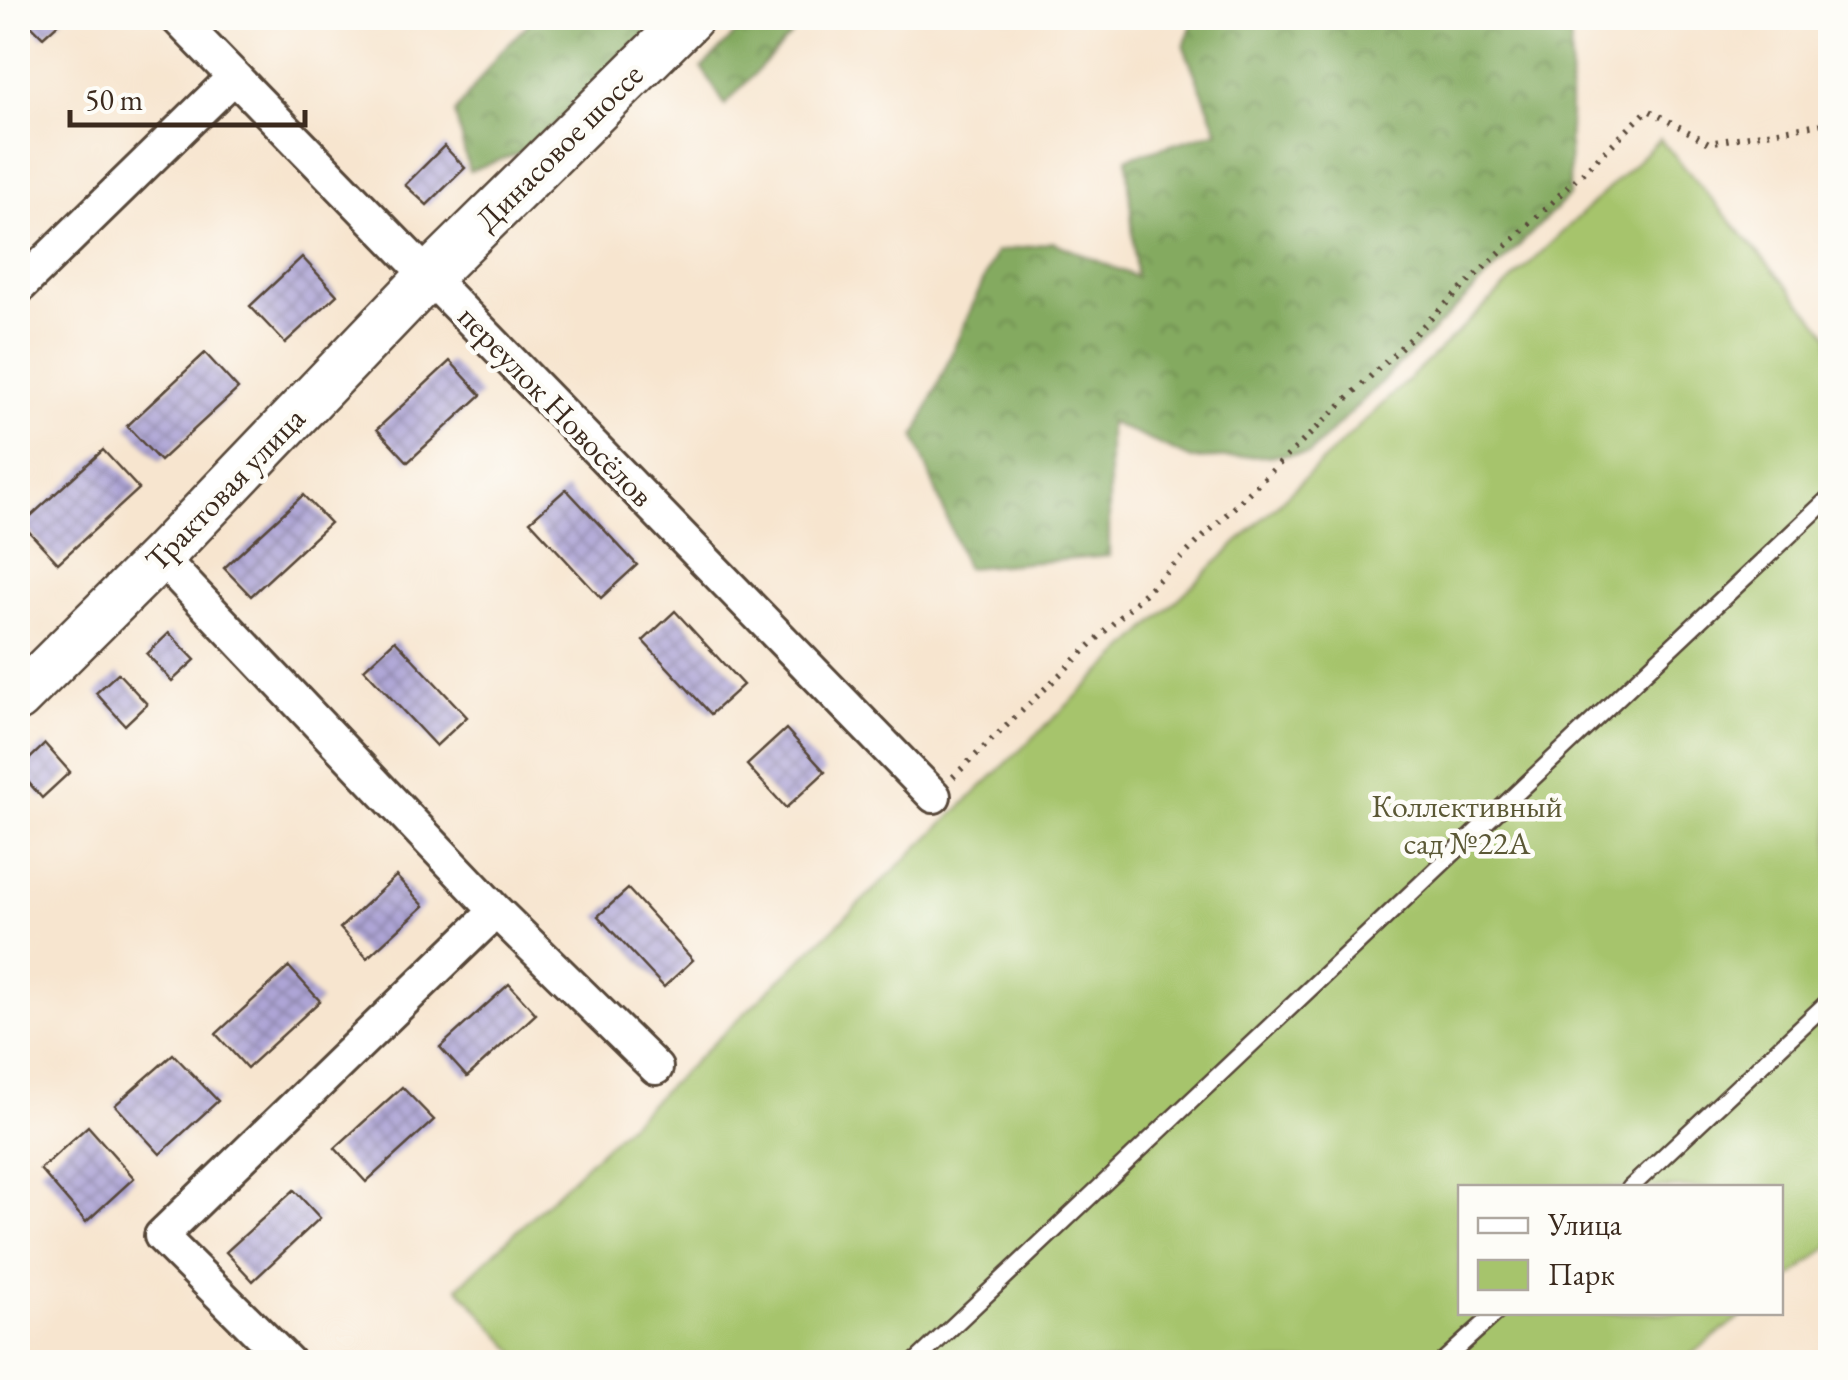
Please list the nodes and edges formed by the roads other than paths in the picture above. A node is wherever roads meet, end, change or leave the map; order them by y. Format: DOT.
graph roads {
  1 [pos="177,18"];
  2 [pos="690,18"];
  3 [pos="233,78"];
  4 [pos="429,276"];
  5 [pos="18,288"];
  6 [pos="1830,497"];
  7 [pos="160,557"];
  8 [pos="18,698"];
  9 [pos="934,796"];
  10 [pos="496,911"];
  11 [pos="1830,1000"];
  12 [pos="656,1068"];
  13 [pos="1633,1185"];
  14 [pos="1494,1315"];
  15 [pos="288,1362"];
  16 [pos="915,1362"];
  17 [pos="1442,1362"];
  1 -- 3 [label="street, переулок Новосёлов"];
  2 -- 4 [label="street, Динасовое шоссе"];
  3 -- 4 [label="street, переулок Новосёлов"];
  3 -- 5 [label="street"];
  4 -- 7 [label="street, Трактовая улица"];
  4 -- 9 [label="street, переулок Новосёлов"];
  6 -- 16 [label="lane"];
  7 -- 8 [label="street, Трактовая улица"];
  7 -- 10 [label="street"];
  10 -- 12 [label="street"];
  10 -- 15 [label="street"];
  11 -- 13 [label="lane"];
  14 -- 17 [label="lane"];
}
